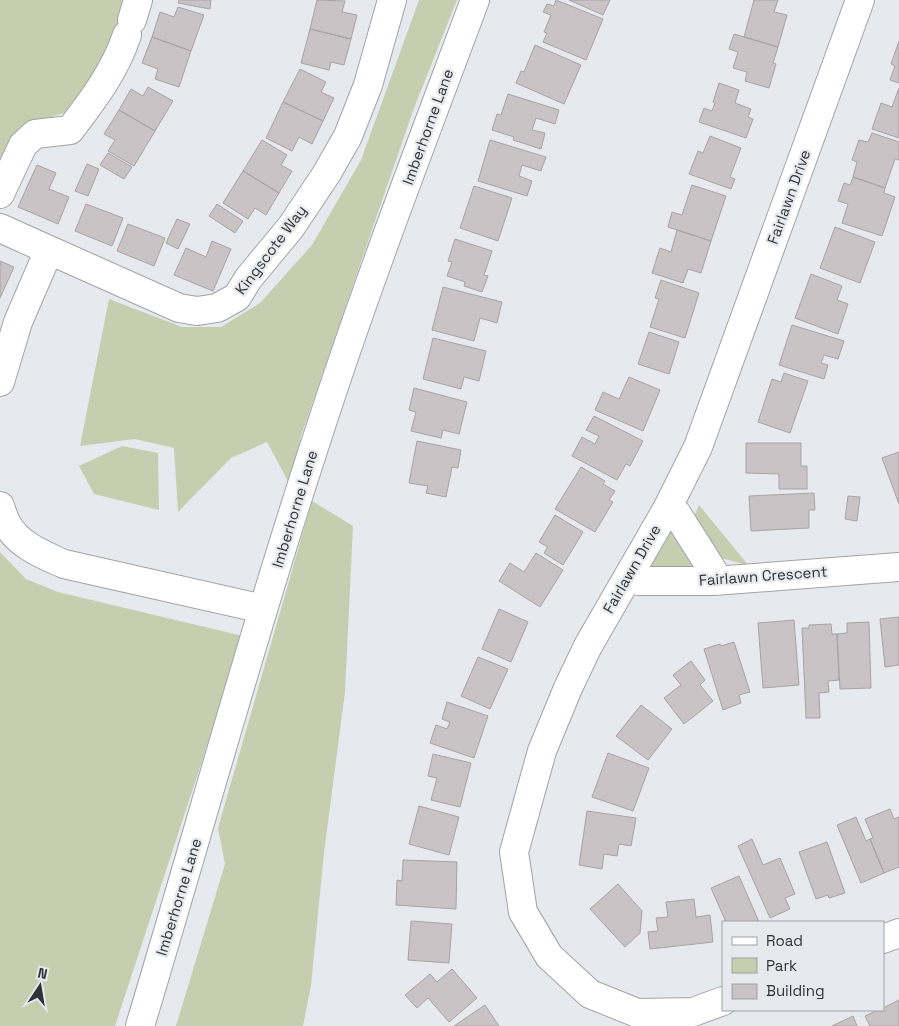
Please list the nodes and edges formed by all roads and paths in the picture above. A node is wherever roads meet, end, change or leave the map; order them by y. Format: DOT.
graph roads {
  1 [pos="392,0"];
  2 [pos="475,0"];
  3 [pos="860,0"];
  4 [pos="132,19"];
  5 [pos="0,194"];
  6 [pos="0,228"];
  7 [pos="49,250"];
  8 [pos="0,382"];
  9 [pos="667,509"];
  10 [pos="2,520"];
  11 [pos="899,566"];
  12 [pos="628,577"];
  13 [pos="714,581"];
  14 [pos="263,609"];
  15 [pos="899,933"];
  16 [pos="884,940"];
  17 [pos="722,1001"];
  18 [pos="140,1026"];
  1 -- 7 [label="street, Kingscote Way"];
  2 -- 14 [label="street, Imberhorne Lane"];
  3 -- 9 [label="street, Fairlawn Drive"];
  4 -- 5 [label="street"];
  6 -- 7 [label="street, Kingscote Way"];
  7 -- 8 [label="street"];
  9 -- 12 [label="street, Fairlawn Drive"];
  9 -- 13 [label="street"];
  10 -- 14 [label="street"];
  11 -- 13 [label="street, Fairlawn Crescent"];
  12 -- 13 [label="street, Fairlawn Crescent"];
  12 -- 17 [label="street, Fairlawn Drive"];
  14 -- 18 [label="street, Imberhorne Lane"];
  15 -- 16 [label="street"];
}
